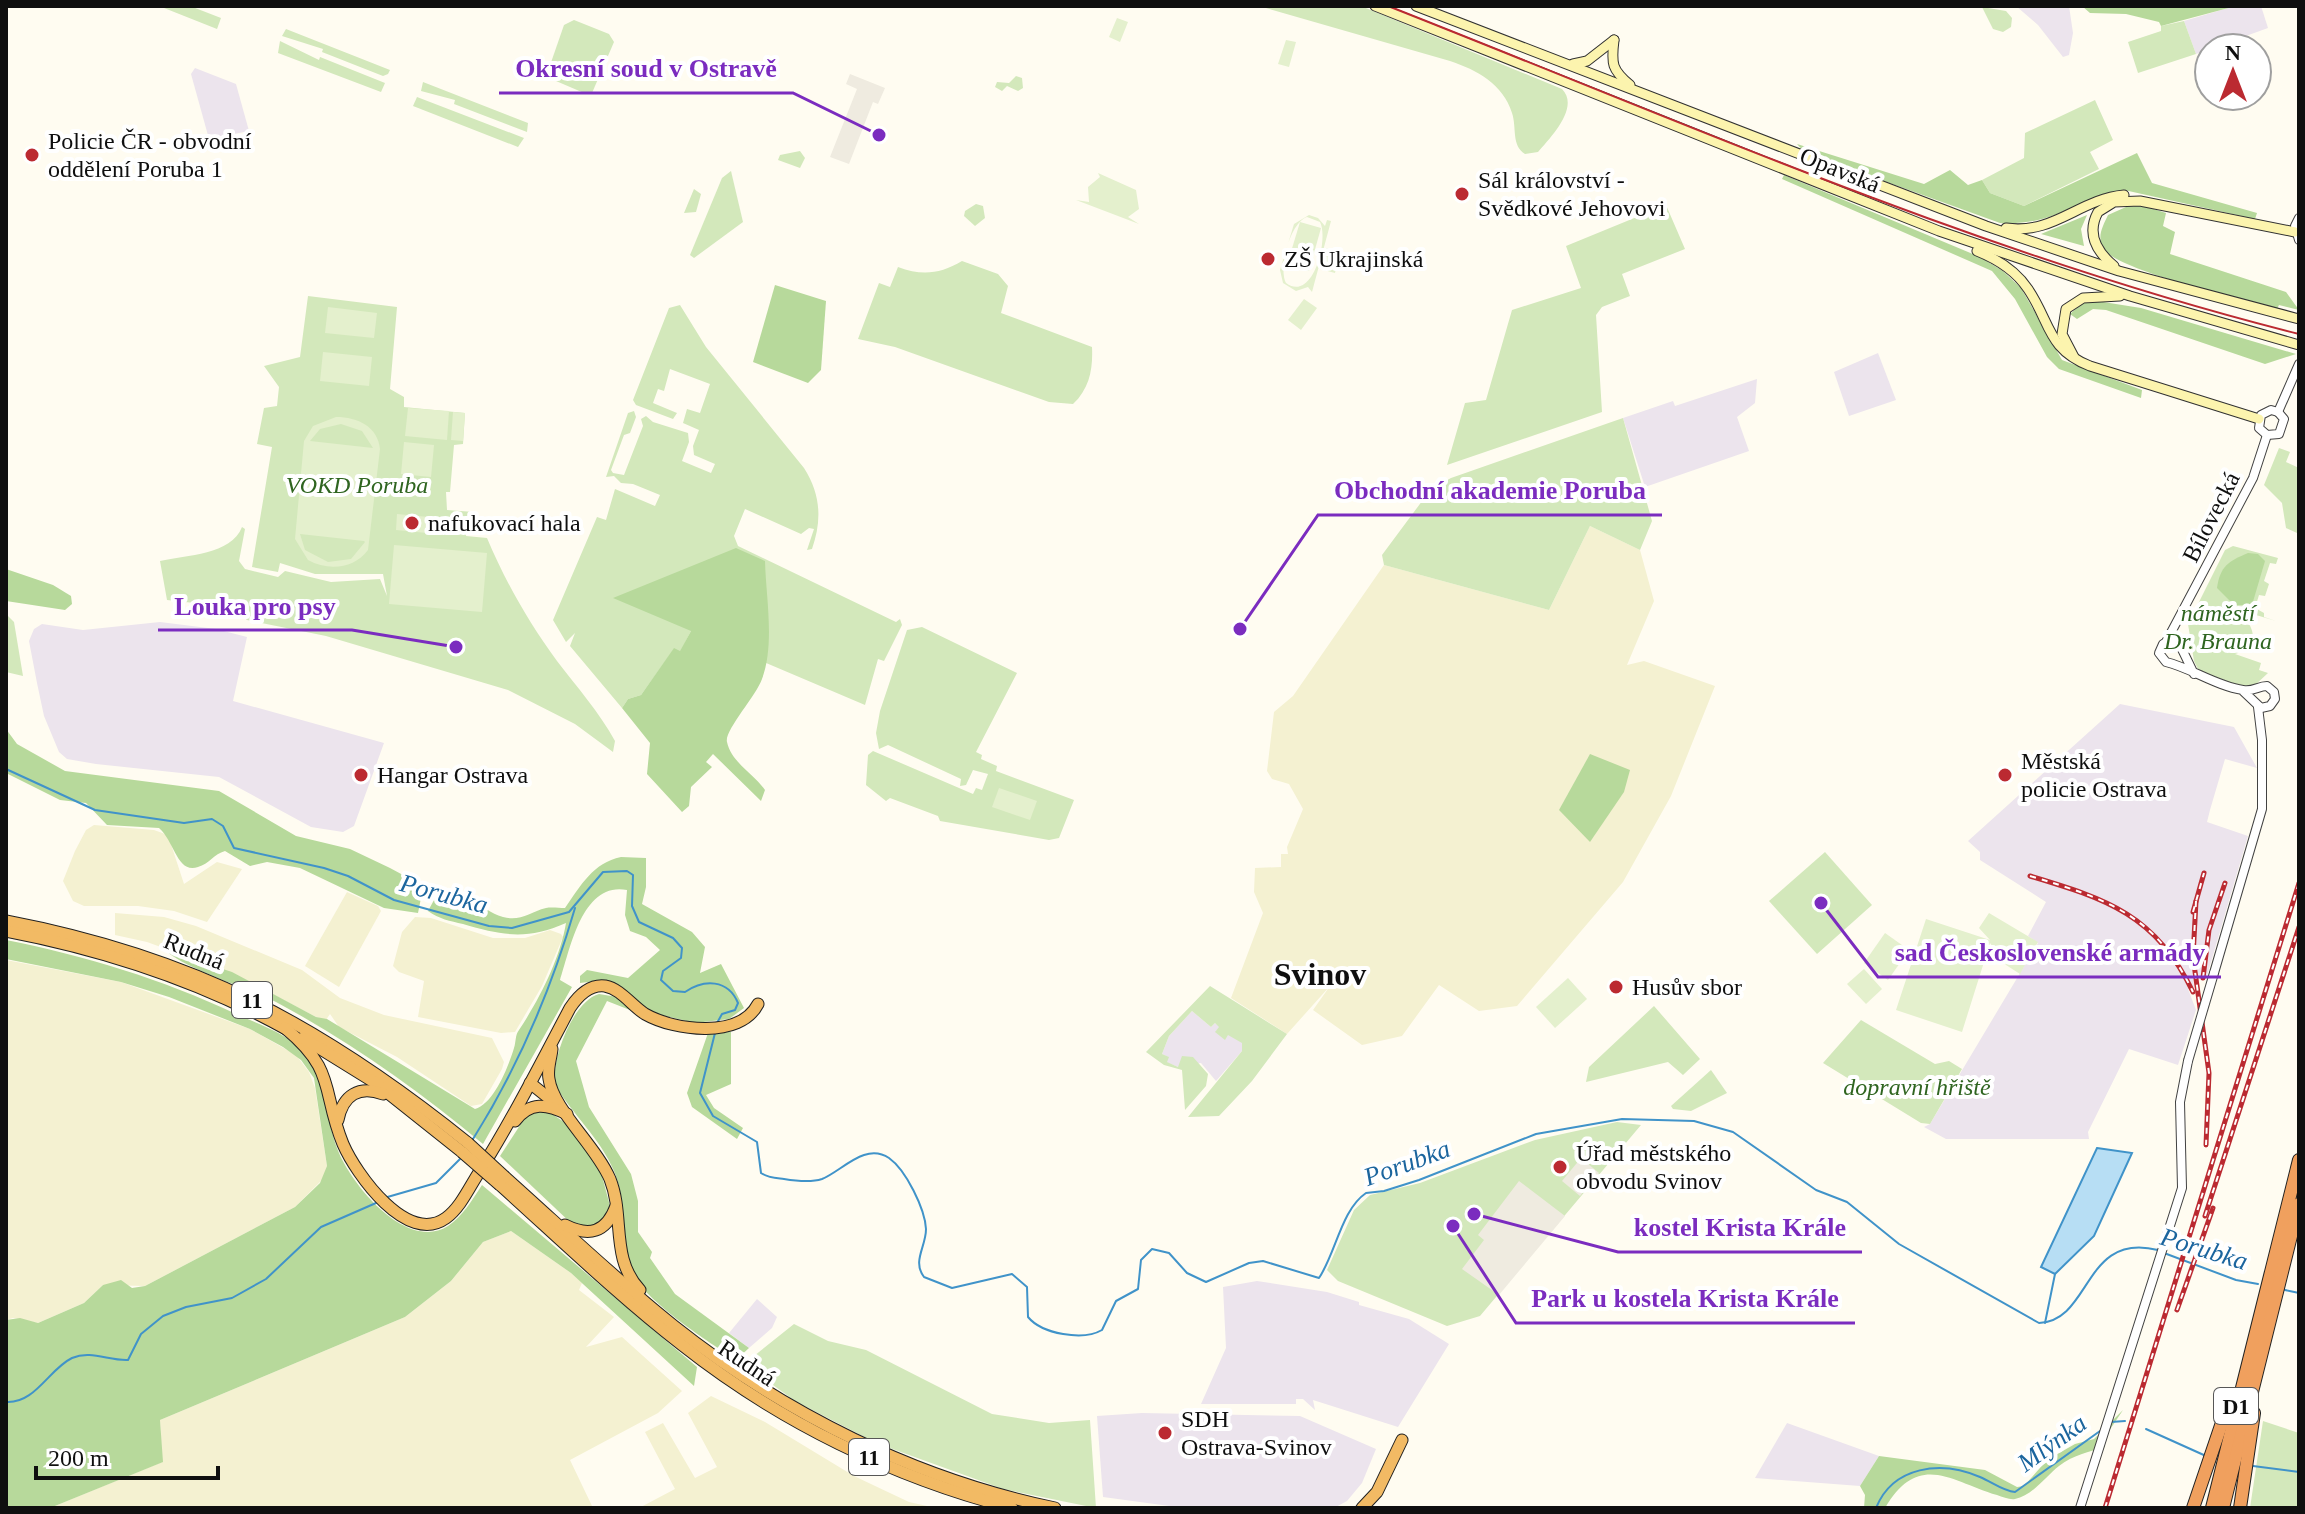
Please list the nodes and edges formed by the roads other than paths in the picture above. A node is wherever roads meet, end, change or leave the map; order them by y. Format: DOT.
graph roads {
  1 [pos="1375,6"];
  2 [pos="1416,6"];
  3 [pos="1565,63"];
  4 [pos="1636,90"];
  5 [pos="2181,209"];
  6 [pos="2299,218"];
  7 [pos="1986,226"];
  8 [pos="1939,231"];
  9 [pos="2297,236"];
  10 [pos="2119,271"];
  11 [pos="2130,296"];
  12 [pos="2299,319"];
  13 [pos="2299,345"];
  14 [pos="2076,359"];
  15 [pos="2299,364"];
  16 [pos="2278,412"];
  17 [pos="2259,419"];
  18 [pos="2267,435"];
  19 [pos="2183,615"];
  20 [pos="2166,642"];
  21 [pos="2182,651"];
  22 [pos="2174,663"];
  23 [pos="2194,674"];
  24 [pos="2242,690"];
  25 [pos="2255,690"];
  26 [pos="2256,704"];
  27 [pos="2268,707"];
  28 [pos="2262,732"];
  29 [pos="6,921"];
  30 [pos="6,931"];
  31 [pos="758,1004"];
  32 [pos="285,1028"];
  33 [pos="553,1040"];
  34 [pos="530,1083"];
  35 [pos="398,1101"];
  36 [pos="567,1114"];
  37 [pos="338,1124"];
  38 [pos="465,1147"];
  39 [pos="493,1149"];
  40 [pos="2299,1160"];
  41 [pos="503,1181"];
  42 [pos="2299,1204"];
  43 [pos="616,1206"];
  44 [pos="552,1218"];
  45 [pos="2275,1268"];
  46 [pos="2266,1306"];
  47 [pos="673,1325"];
  48 [pos="709,1358"];
  49 [pos="741,1380"];
  50 [pos="1402,1440"];
  51 [pos="1012,1508"];
  52 [pos="1055,1508"];
  53 [pos="1362,1508"];
  54 [pos="2080,1508"];
  55 [pos="2193,1508"];
  56 [pos="2212,1508"];
  57 [pos="2223,1508"];
  58 [pos="2240,1508"];
  1 -- 8 [label="main road, Opavská"];
  2 -- 3 [label="main road, Opavská"];
  3 -- 4 [label="main road, Opavská"];
  3 -- 4 [label="main road"];
  4 -- 7 [label="main road, Opavská"];
  5 -- 7 [label="main road"];
  5 -- 9 [label="main road"];
  5 -- 10 [label="main road"];
  6 -- 9 [label="street"];
  7 -- 10 [label="main road, Opavská"];
  8 -- 11 [label="main road, Opavská"];
  8 -- 14 [label="main road"];
  10 -- 12 [label="main road, Opavská"];
  11 -- 13 [label="main road, Opavská"];
  11 -- 14 [label="main road"];
  14 -- 17 [label="main road"];
  15 -- 16 [label="street"];
  16 -- 17 [label="street"];
  16 -- 18 [label="street"];
  17 -- 18 [label="street"];
  18 -- 19 [label="street, Bílovecká"];
  19 -- 20 [label="street, Bílovecká"];
  19 -- 21 [label="street"];
  20 -- 21 [label="street"];
  20 -- 22 [label="street"];
  21 -- 22 [label="street"];
  21 -- 23 [label="street"];
  22 -- 23 [label="street"];
  23 -- 24 [label="street"];
  24 -- 25 [label="street"];
  24 -- 26 [label="street"];
  25 -- 26 [label="street"];
  25 -- 27 [label="street"];
  26 -- 27 [label="street"];
  26 -- 28 [label="street"];
  27 -- 28 [label="street"];
  28 -- 54 [label="street, bridge"];
  29 -- 38 [label="highway, Rudná / 11"];
  30 -- 32 [label="highway, Rudná / 11"];
  31 -- 33 [label="highway"];
  32 -- 35 [label="highway, Rudná / 11"];
  32 -- 37 [label="highway"];
  33 -- 34 [label="highway"];
  33 -- 36 [label="highway"];
  34 -- 36 [label="highway"];
  34 -- 39 [label="highway"];
  35 -- 37 [label="highway"];
  35 -- 38 [label="highway, Rudná / 11"];
  36 -- 39 [label="highway"];
  36 -- 43 [label="highway"];
  37 -- 39 [label="highway"];
  38 -- 41 [label="highway, 11, bridge"];
  40 -- 45 [label="highway, D1"];
  41 -- 44 [label="highway, Rudná / 11"];
  41 -- 48 [label="highway, Rudná / 11"];
  42 -- 45 [label="highway, D1"];
  43 -- 44 [label="highway"];
  43 -- 47 [label="highway"];
  44 -- 47 [label="highway, Rudná / 11"];
  45 -- 46 [label="highway, D1"];
  46 -- 55 [label="highway"];
  46 -- 56 [label="highway, D1"];
  46 -- 57 [label="highway, D1"];
  46 -- 58 [label="highway"];
  47 -- 48 [label="highway, Rudná / 11"];
  48 -- 49 [label="highway, Rudná / 11"];
  49 -- 51 [label="highway, Rudná / 11"];
  49 -- 52 [label="highway, Rudná / 11"];
  50 -- 53 [label="highway"];
}
